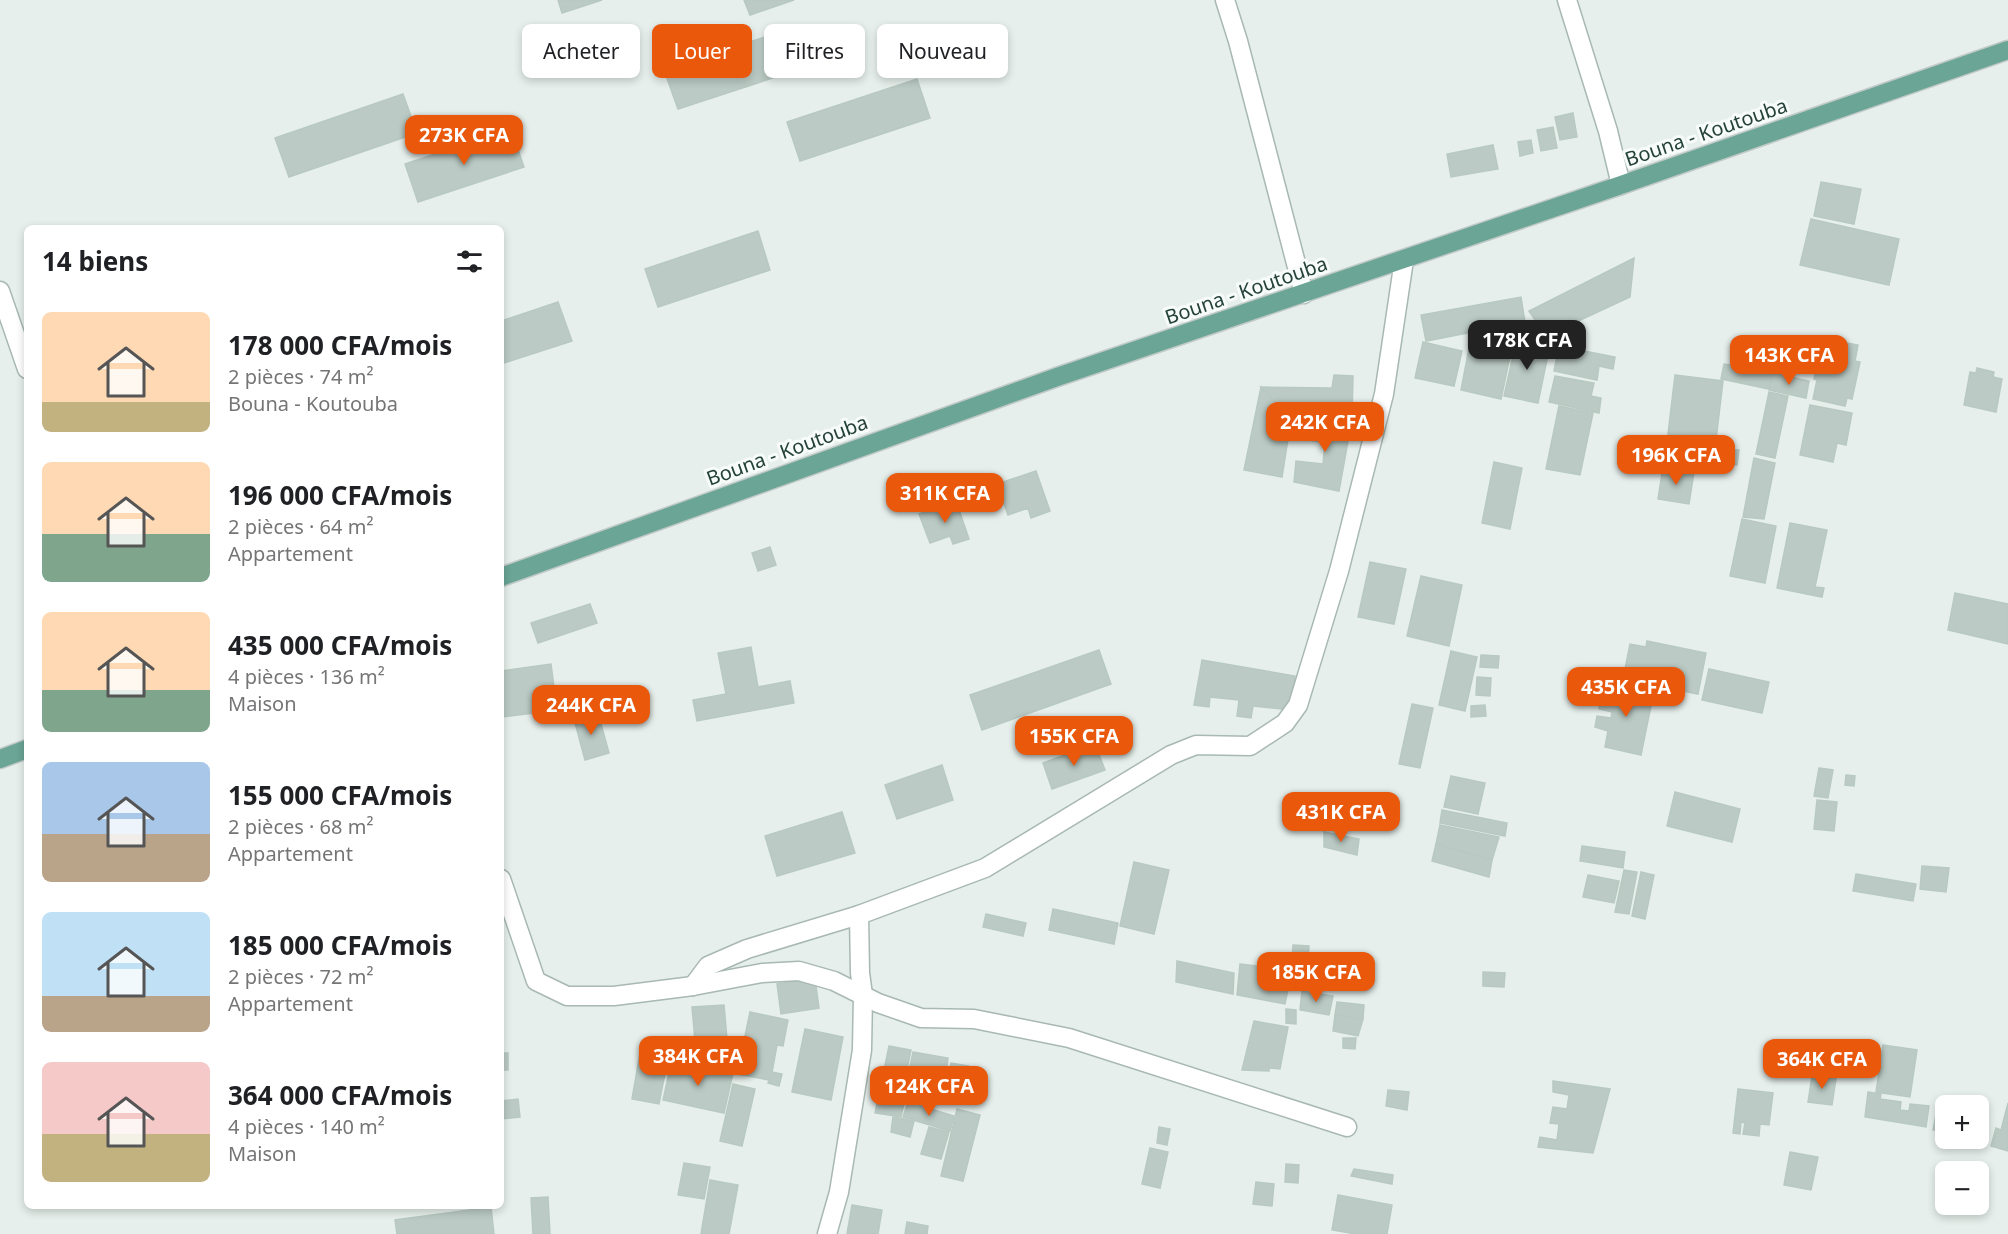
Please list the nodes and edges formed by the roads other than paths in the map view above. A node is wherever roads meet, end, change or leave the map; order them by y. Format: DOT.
graph roads {
  1 [pos="1225,0"];
  2 [pos="1568,0"];
  3 [pos="2008,50"];
  4 [pos="1621,185"];
  5 [pos="1404,260"];
  6 [pos="0,291"];
  7 [pos="1304,294"];
  8 [pos="24,360"];
  9 [pos="504,576"];
  10 [pos="24,750"];
  11 [pos="0,759"];
  12 [pos="504,888"];
  13 [pos="859,915"];
  14 [pos="693,986"];
  15 [pos="862,995"];
  16 [pos="1347,1127"];
  17 [pos="827,1234"];
  1 -- 7 [label="street"];
  2 -- 4 [label="street"];
  3 -- 4 [label="main road, Bouna - Koutouba"];
  4 -- 5 [label="main road, Bouna - Koutouba"];
  5 -- 7 [label="main road, Bouna - Koutouba"];
  5 -- 13 [label="street"];
  6 -- 8 [label="street"];
  7 -- 9 [label="main road, Bouna - Koutouba"];
  10 -- 11 [label="main road"];
  12 -- 14 [label="street"];
  13 -- 14 [label="street"];
  13 -- 15 [label="street"];
  14 -- 15 [label="street"];
  15 -- 16 [label="street"];
  15 -- 17 [label="street"];
}
